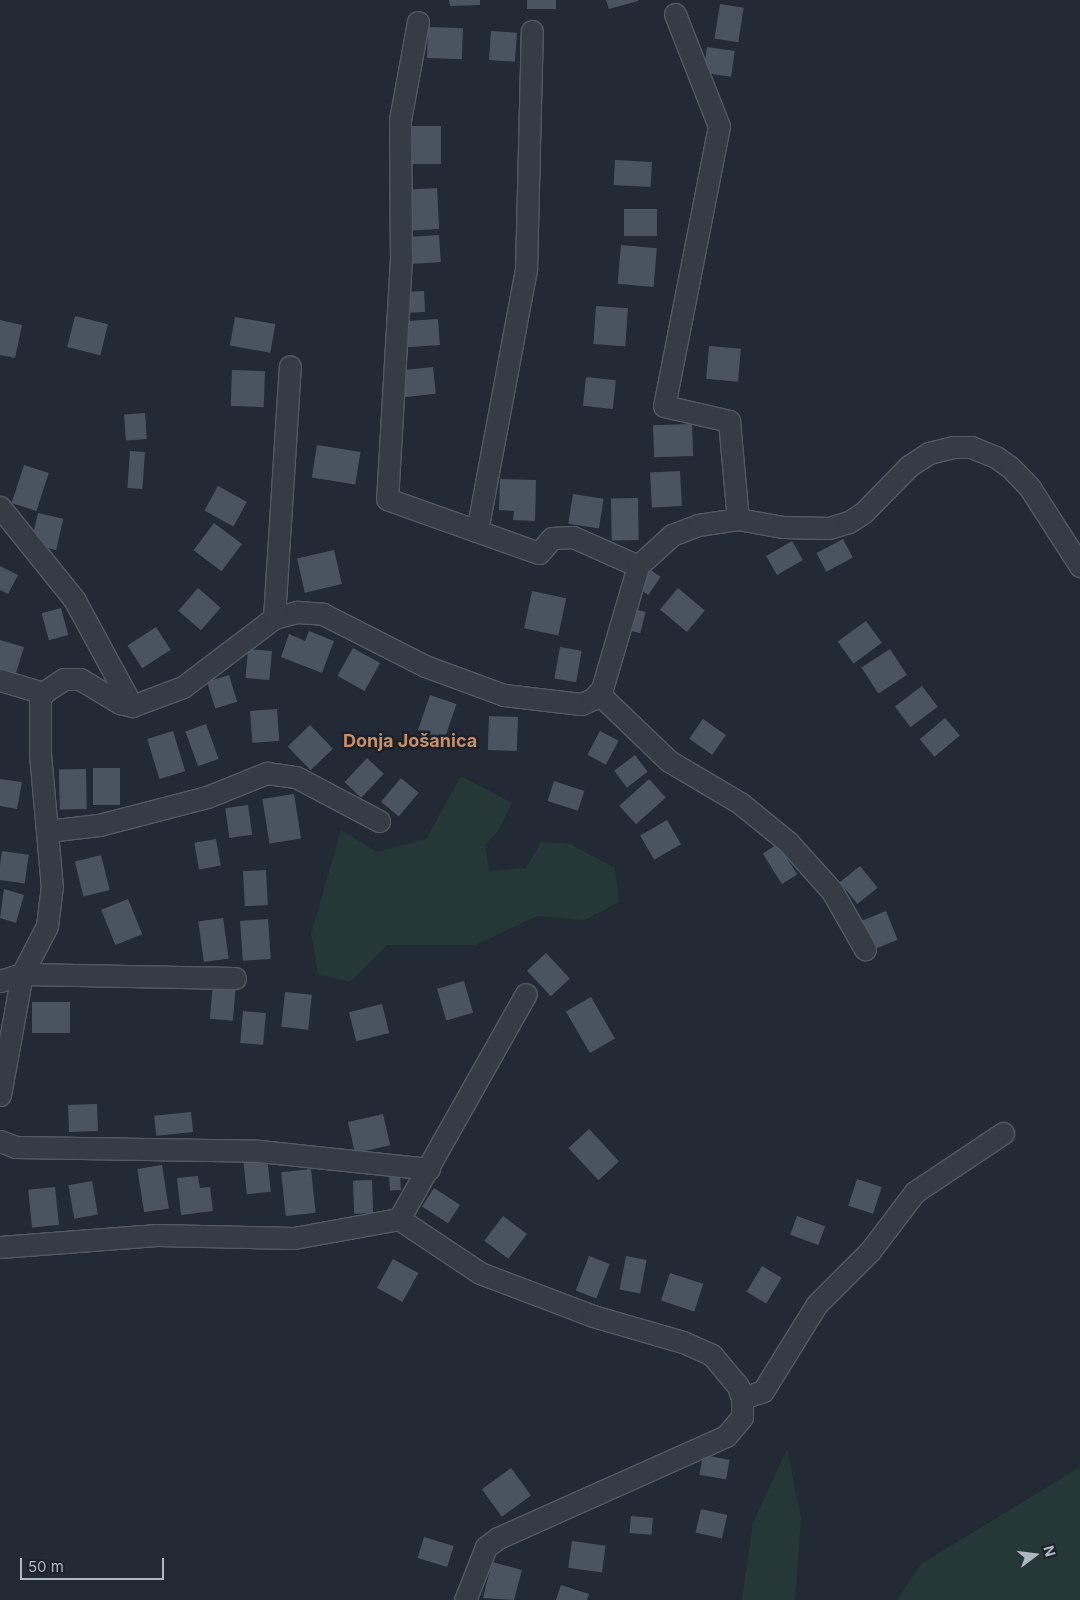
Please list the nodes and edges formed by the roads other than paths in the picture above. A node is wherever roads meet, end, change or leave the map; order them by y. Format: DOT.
graph roads {
  1 [pos="675,14"];
  2 [pos="418,22"];
  3 [pos="532,31"];
  4 [pos="290,367"];
  5 [pos="0,507"];
  6 [pos="738,519"];
  7 [pos="477,531"];
  8 [pos="638,566"];
  9 [pos="1080,566"];
  10 [pos="274,618"];
  11 [pos="0,680"];
  12 [pos="602,684"];
  13 [pos="43,693"];
  14 [pos="132,706"];
  15 [pos="379,821"];
  16 [pos="47,831"];
  17 [pos="864,949"];
  18 [pos="22,974"];
  19 [pos="235,978"];
  20 [pos="0,981"];
  21 [pos="526,994"];
  22 [pos="0,1095"];
  23 [pos="1003,1133"];
  24 [pos="0,1141"];
  25 [pos="429,1169"];
  26 [pos="399,1219"];
  27 [pos="0,1247"];
  28 [pos="742,1398"];
  29 [pos="466,1600"];
  1 -- 6 [label="street"];
  2 -- 7 [label="street"];
  3 -- 7 [label="street"];
  4 -- 10 [label="street"];
  5 -- 14 [label="street"];
  6 -- 8 [label="street"];
  6 -- 9 [label="street"];
  7 -- 8 [label="street"];
  8 -- 12 [label="street"];
  10 -- 12 [label="street"];
  10 -- 14 [label="street"];
  11 -- 13 [label="street"];
  12 -- 17 [label="street"];
  13 -- 14 [label="street"];
  13 -- 16 [label="street"];
  15 -- 16 [label="street"];
  16 -- 18 [label="street"];
  18 -- 19 [label="street"];
  18 -- 20 [label="street"];
  18 -- 22 [label="street"];
  21 -- 25 [label="street"];
  23 -- 28 [label="street"];
  24 -- 25 [label="street"];
  25 -- 26 [label="street"];
  26 -- 27 [label="street"];
  26 -- 28 [label="street"];
  28 -- 29 [label="street"];
}
